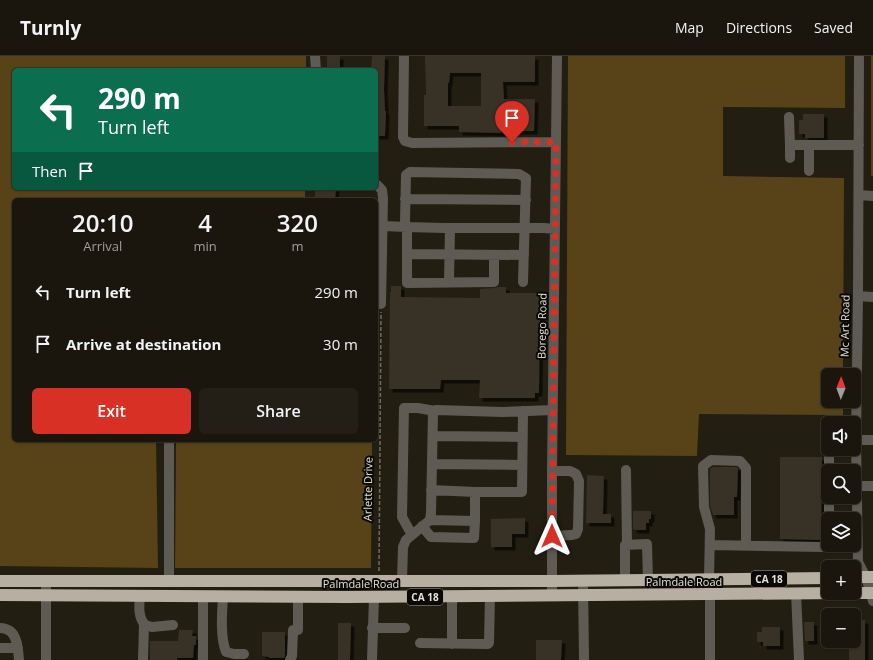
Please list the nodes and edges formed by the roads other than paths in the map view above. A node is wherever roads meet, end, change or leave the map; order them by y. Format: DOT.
graph roads {
  1 [pos="315,56"];
  2 [pos="404,56"];
  3 [pos="557,56"];
  4 [pos="859,56"];
  5 [pos="316,68"];
  6 [pos="790,117"];
  7 [pos="556,142"];
  8 [pos="858,145"];
  9 [pos="790,146"];
  10 [pos="810,146"];
  11 [pos="790,158"];
  12 [pos="809,171"];
  13 [pos="378,186"];
  14 [pos="858,195"];
  15 [pos="873,196"];
  16 [pos="405,199"];
  17 [pos="526,200"];
  18 [pos="383,226"];
  19 [pos="407,227"];
  20 [pos="450,228"];
  21 [pos="525,228"];
  22 [pos="555,229"];
  23 [pos="407,254"];
  24 [pos="449,255"];
  25 [pos="494,255"];
  26 [pos="524,255"];
  27 [pos="379,273"];
  28 [pos="449,282"];
  29 [pos="523,282"];
  30 [pos="858,296"];
  31 [pos="873,297"];
  32 [pos="381,304"];
  33 [pos="553,410"];
  34 [pos="435,411"];
  35 [pos="523,411"];
  36 [pos="856,416"];
  37 [pos="433,436"];
  38 [pos="522,437"];
  39 [pos="861,440"];
  40 [pos="873,440"];
  41 [pos="169,442"];
  42 [pos="432,464"];
  43 [pos="522,465"];
  44 [pos="626,470"];
  45 [pos="552,471"];
  46 [pos="861,486"];
  47 [pos="873,486"];
  48 [pos="431,490"];
  49 [pos="475,492"];
  50 [pos="475,521"];
  51 [pos="426,523"];
  52 [pos="412,535"];
  53 [pos="552,536"];
  54 [pos="626,545"];
  55 [pos="710,545"];
  56 [pos="746,546"];
  57 [pos="821,547"];
  58 [pos="857,552"];
  59 [pos="864,577"];
  60 [pos="821,578"];
  61 [pos="709,579"];
  62 [pos="402,580"];
  63 [pos="583,580"];
  64 [pos="625,580"];
  65 [pos="648,580"];
  66 [pos="0,581"];
  67 [pos="46,581"];
  68 [pos="169,581"];
  69 [pos="552,581"];
  70 [pos="796,593"];
  71 [pos="821,593"];
  72 [pos="861,594"];
  73 [pos="0,595"];
  74 [pos="583,595"];
  75 [pos="710,595"];
  76 [pos="46,596"];
  77 [pos="140,596"];
  78 [pos="203,596"];
  79 [pos="223,596"];
  80 [pos="452,596"];
  81 [pos="490,596"];
  82 [pos="552,596"];
  83 [pos="872,596"];
  84 [pos="298,597"];
  85 [pos="374,597"];
  86 [pos="144,624"];
  87 [pos="173,625"];
  88 [pos="0,628"];
  89 [pos="372,628"];
  90 [pos="406,628"];
  91 [pos="420,643"];
  92 [pos="452,644"];
  93 [pos="0,648"];
  94 [pos="18,648"];
  95 [pos="244,654"];
  96 [pos="19,660"];
  97 [pos="46,660"];
  98 [pos="143,660"];
  99 [pos="203,660"];
  100 [pos="290,660"];
  101 [pos="372,660"];
  102 [pos="584,660"];
  103 [pos="710,660"];
  104 [pos="799,660"];
  1 -- 5 [label="street"];
  2 -- 7 [label="street"];
  3 -- 7 [label="street, Borego Road"];
  4 -- 8 [label="street, Mc Art Road"];
  6 -- 9 [label="street"];
  7 -- 22 [label="street, Borego Road"];
  8 -- 10 [label="street"];
  8 -- 14 [label="street, Mc Art Road"];
  9 -- 10 [label="street"];
  9 -- 11 [label="street"];
  10 -- 12 [label="street"];
  13 -- 18 [label="street"];
  14 -- 15 [label="street"];
  14 -- 30 [label="street, Mc Art Road"];
  16 -- 17 [label="street"];
  16 -- 17 [label="street"];
  16 -- 19 [label="street"];
  17 -- 21 [label="street"];
  18 -- 19 [label="street"];
  18 -- 27 [label="street"];
  19 -- 20 [label="street"];
  19 -- 23 [label="street"];
  20 -- 21 [label="street"];
  20 -- 24 [label="street"];
  21 -- 22 [label="street"];
  21 -- 26 [label="street"];
  22 -- 33 [label="street, Borego Road"];
  23 -- 24 [label="street"];
  23 -- 28 [label="street"];
  24 -- 25 [label="street"];
  24 -- 28 [label="street"];
  25 -- 26 [label="street"];
  25 -- 28 [label="street"];
  26 -- 29 [label="street"];
  27 -- 32 [label="street"];
  30 -- 31 [label="street"];
  30 -- 36 [label="street, Mc Art Road"];
  33 -- 35 [label="street"];
  33 -- 45 [label="street, Borego Road"];
  34 -- 35 [label="street"];
  34 -- 37 [label="street"];
  34 -- 52 [label="street"];
  35 -- 38 [label="street"];
  37 -- 38 [label="street"];
  37 -- 42 [label="street"];
  38 -- 43 [label="street"];
  39 -- 40 [label="street"];
  41 -- 68 [label="street"];
  42 -- 43 [label="street"];
  42 -- 48 [label="street"];
  43 -- 49 [label="street"];
  44 -- 54 [label="street"];
  45 -- 53 [label="street, Borego Road"];
  45 -- 53 [label="street"];
  46 -- 47 [label="street"];
  48 -- 49 [label="street"];
  48 -- 51 [label="street"];
  49 -- 50 [label="street"];
  50 -- 51 [label="street"];
  50 -- 51 [label="street"];
  51 -- 52 [label="street"];
  52 -- 62 [label="street"];
  53 -- 69 [label="street, Borego Road"];
  54 -- 64 [label="street"];
  54 -- 65 [label="street"];
  55 -- 56 [label="street"];
  55 -- 56 [label="street"];
  55 -- 61 [label="street"];
  56 -- 57 [label="street"];
  58 -- 59 [label="street, Mc Art Road"];
  59 -- 83 [label="street, Mc Art Road"];
  60 -- 61 [label="highway, Palmdale Road / CA 18"];
  61 -- 65 [label="highway, Palmdale Road / CA 18"];
  62 -- 68 [label="highway, Palmdale Road / CA 18"];
  62 -- 69 [label="highway, Palmdale Road / CA 18"];
  63 -- 64 [label="highway, Palmdale Road / CA 18"];
  63 -- 69 [label="highway, Palmdale Road / CA 18"];
  63 -- 74 [label="street"];
  64 -- 65 [label="highway, Palmdale Road / CA 18"];
  66 -- 67 [label="highway, Palmdale Road / CA 18"];
  67 -- 68 [label="highway, Palmdale Road / CA 18"];
  67 -- 76 [label="street"];
  69 -- 82 [label="street, Borego Road"];
  70 -- 71 [label="highway, Palmdale Road / CA 18"];
  70 -- 75 [label="highway, Palmdale Road / CA 18"];
  70 -- 104 [label="street"];
  72 -- 83 [label="highway"];
  73 -- 76 [label="highway, Palmdale Road / CA 18"];
  74 -- 75 [label="highway, Palmdale Road / CA 18"];
  74 -- 82 [label="highway, Palmdale Road / CA 18"];
  74 -- 102 [label="street"];
  75 -- 103 [label="street"];
  76 -- 77 [label="highway, Palmdale Road / CA 18"];
  76 -- 97 [label="street"];
  77 -- 78 [label="highway, Palmdale Road / CA 18"];
  77 -- 86 [label="street"];
  78 -- 79 [label="highway, Palmdale Road / CA 18"];
  78 -- 99 [label="street"];
  79 -- 84 [label="highway, Palmdale Road / CA 18"];
  79 -- 95 [label="street"];
  80 -- 81 [label="highway, Palmdale Road / CA 18"];
  80 -- 85 [label="highway, Palmdale Road / CA 18"];
  80 -- 92 [label="street"];
  81 -- 82 [label="highway, Palmdale Road / CA 18"];
  81 -- 92 [label="street"];
  84 -- 85 [label="highway, Palmdale Road / CA 18"];
  84 -- 100 [label="street"];
  85 -- 89 [label="street"];
  86 -- 87 [label="street"];
  86 -- 98 [label="street"];
  88 -- 94 [label="street"];
  89 -- 90 [label="street"];
  89 -- 101 [label="street"];
  91 -- 92 [label="street"];
  93 -- 94 [label="street"];
  94 -- 96 [label="street"];
}
